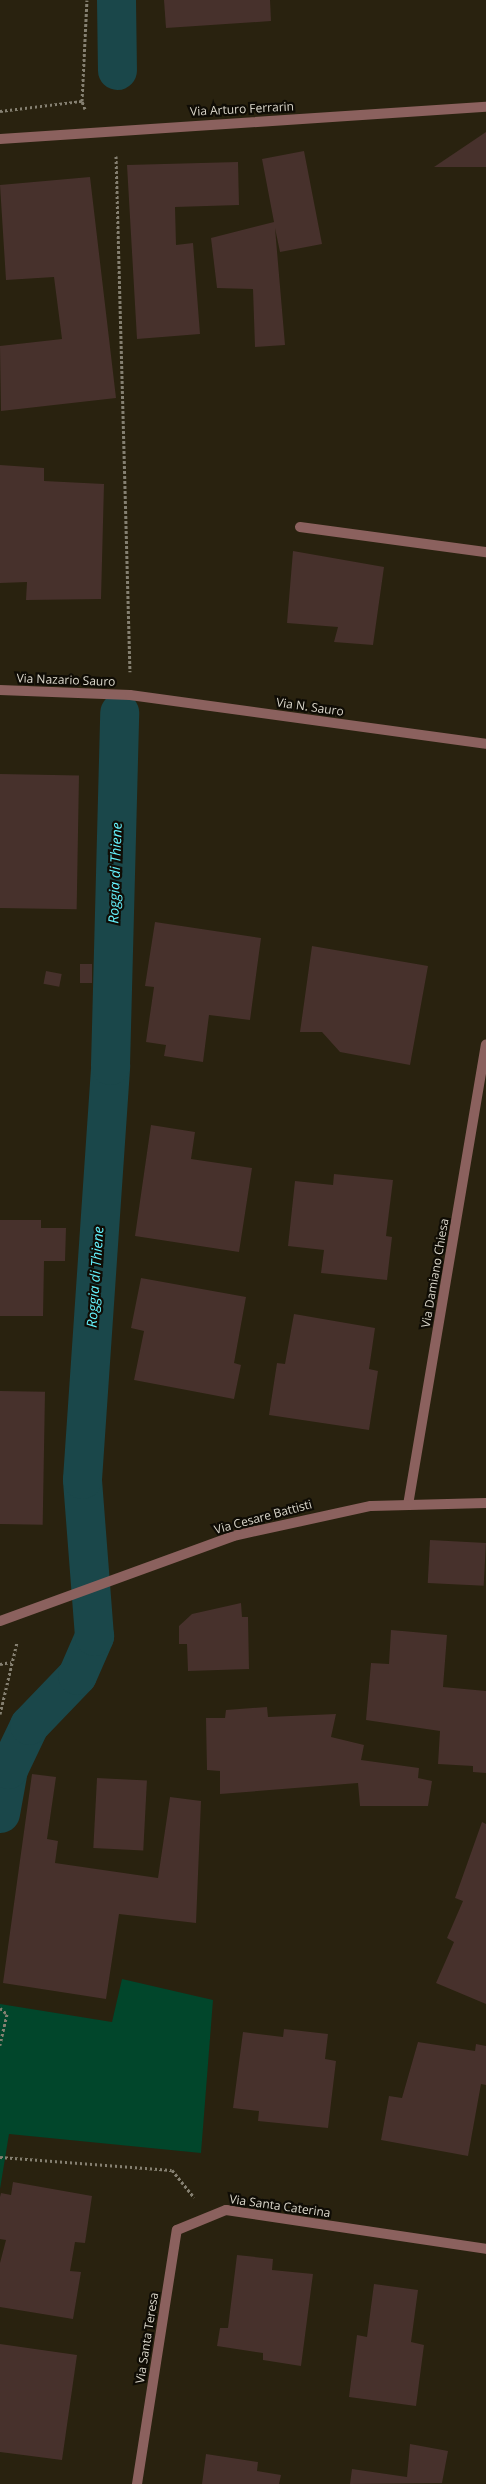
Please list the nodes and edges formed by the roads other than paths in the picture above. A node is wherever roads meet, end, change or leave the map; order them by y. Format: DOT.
graph roads {
  1 [pos="486,107"];
  2 [pos="0,139"];
  3 [pos="300,527"];
  4 [pos="486,552"];
  5 [pos="0,690"];
  6 [pos="130,695"];
  7 [pos="486,744"];
  8 [pos="486,1045"];
  9 [pos="486,1503"];
  10 [pos="408,1505"];
  11 [pos="0,1621"];
  12 [pos="207,2214"];
  13 [pos="486,2249"];
  14 [pos="138,2484"];
  1 -- 2 [label="street, Via Arturo Ferrarin"];
  3 -- 4 [label="street"];
  5 -- 6 [label="street, Via Nazario Sauro"];
  6 -- 7 [label="street, Via N. Sauro"];
  8 -- 10 [label="street, Via Damiano Chiesa"];
  9 -- 10 [label="street, Via Cesare Battisti"];
  10 -- 11 [label="street, Via Cesare Battisti"];
  12 -- 13 [label="street, Via Santa Caterina"];
  12 -- 14 [label="street, Via Santa Teresa"];
}
